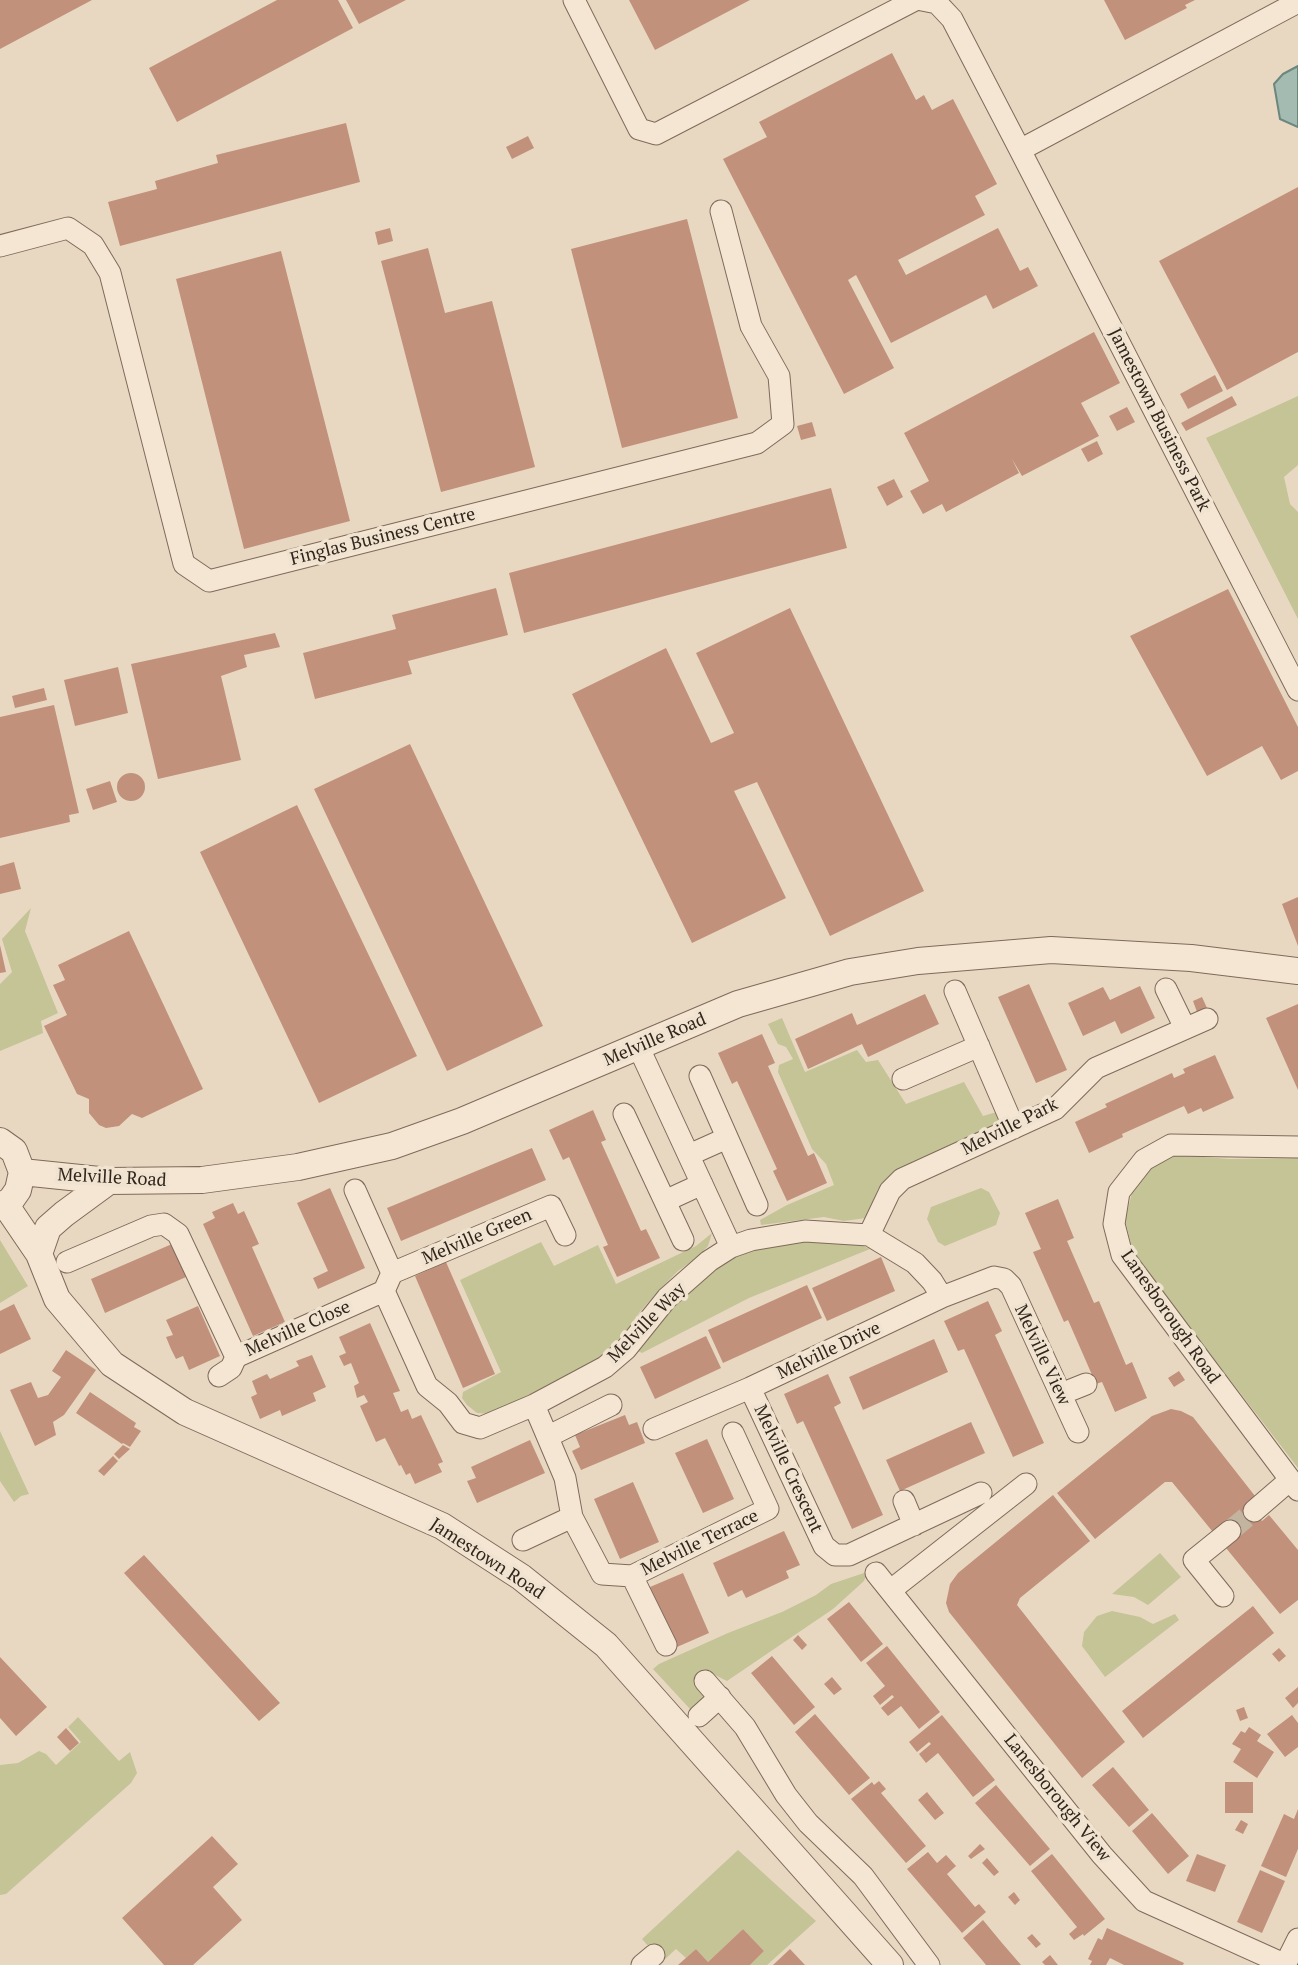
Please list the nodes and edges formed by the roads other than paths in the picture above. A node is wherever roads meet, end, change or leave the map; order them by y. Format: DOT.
graph roads {
  1 [pos="575,0"];
  2 [pos="915,0"];
  3 [pos="922,0"];
  4 [pos="1298,2"];
  5 [pos="1020,150"];
  6 [pos="721,211"];
  7 [pos="0,246"];
  8 [pos="1298,690"];
  9 [pos="1298,971"];
  10 [pos="1166,989"];
  11 [pos="955,991"];
  12 [pos="1207,1019"];
  13 [pos="1185,1028"];
  14 [pos="638,1046"];
  15 [pos="979,1046"];
  16 [pos="700,1076"];
  17 [pos="903,1079"];
  18 [pos="624,1114"];
  19 [pos="1014,1128"];
  20 [pos="727,1138"];
  21 [pos="0,1141"];
  22 [pos="1298,1147"];
  23 [pos="689,1154"];
  24 [pos="22,1172"];
  25 [pos="109,1181"];
  26 [pos="702,1184"];
  27 [pos="355,1190"];
  28 [pos="665,1201"];
  29 [pos="3,1205"];
  30 [pos="757,1205"];
  31 [pos="565,1235"];
  32 [pos="869,1235"];
  33 [pos="683,1240"];
  34 [pos="731,1247"];
  35 [pos="38,1254"];
  36 [pos="67,1262"];
  37 [pos="1004,1279"];
  38 [pos="388,1282"];
  39 [pos="942,1297"];
  40 [pos="236,1357"];
  41 [pos="219,1376"];
  42 [pos="1086,1384"];
  43 [pos="750,1388"];
  44 [pos="1061,1394"];
  45 [pos="534,1405"];
  46 [pos="611,1405"];
  47 [pos="654,1429"];
  48 [pos="1078,1432"];
  49 [pos="733,1433"];
  50 [pos="549,1436"];
  51 [pos="1026,1484"];
  52 [pos="1294,1485"];
  53 [pos="981,1493"];
  54 [pos="904,1501"];
  55 [pos="1254,1511"];
  56 [pos="572,1517"];
  57 [pos="914,1525"];
  58 [pos="1230,1531"];
  59 [pos="523,1540"];
  60 [pos="876,1573"];
  61 [pos="632,1576"];
  62 [pos="891,1590"];
  63 [pos="1223,1596"];
  64 [pos="666,1645"];
  65 [pos="705,1681"];
  66 [pos="720,1698"];
  67 [pos="699,1716"];
  68 [pos="1298,1940"];
  69 [pos="890,1965"];
  70 [pos="929,1965"];
  71 [pos="1285,1965"];
  1 -- 2 [label="street"];
  3 -- 5 [label="street, Jamestown Business Park"];
  4 -- 5 [label="street"];
  5 -- 8 [label="street, Jamestown Business Park"];
  6 -- 7 [label="street, Finglas Business Centre"];
  9 -- 14 [label="street, Melville Road"];
  10 -- 13 [label="street"];
  11 -- 15 [label="street"];
  12 -- 13 [label="street, Melville Park"];
  13 -- 19 [label="street, Melville Park"];
  14 -- 23 [label="street"];
  14 -- 25 [label="street, Melville Road"];
  15 -- 17 [label="street"];
  15 -- 19 [label="street"];
  16 -- 20 [label="street"];
  18 -- 28 [label="street"];
  19 -- 32 [label="street, Melville Park"];
  20 -- 23 [label="street"];
  20 -- 30 [label="street"];
  21 -- 24 [label="street"];
  22 -- 52 [label="street, Lanesborough Road"];
  23 -- 26 [label="street"];
  24 -- 25 [label="street, Melville Road"];
  24 -- 29 [label="street"];
  25 -- 35 [label="street"];
  26 -- 28 [label="street"];
  26 -- 34 [label="street"];
  27 -- 38 [label="street"];
  28 -- 33 [label="street"];
  29 -- 35 [label="street, Jamestown Road"];
  31 -- 38 [label="street, Melville Green"];
  32 -- 34 [label="street, Melville Way"];
  32 -- 39 [label="street, Melville Way"];
  34 -- 45 [label="street, Melville Way"];
  35 -- 69 [label="street, Jamestown Road"];
  36 -- 40 [label="street"];
  37 -- 39 [label="street, Melville Drive"];
  37 -- 44 [label="street, Melville View"];
  38 -- 40 [label="street, Melville Close"];
  38 -- 45 [label="street"];
  39 -- 43 [label="street, Melville Drive"];
  40 -- 41 [label="street, Melville Close"];
  42 -- 44 [label="street"];
  43 -- 47 [label="street, Melville Drive"];
  43 -- 57 [label="street, Melville Crescent"];
  44 -- 48 [label="street, Melville View"];
  45 -- 50 [label="street"];
  46 -- 50 [label="street"];
  49 -- 61 [label="street, Melville Terrace"];
  50 -- 56 [label="street"];
  51 -- 62 [label="street"];
  52 -- 55 [label="street"];
  53 -- 57 [label="street, Melville Crescent"];
  54 -- 57 [label="street"];
  56 -- 59 [label="street"];
  56 -- 61 [label="street"];
  58 -- 63 [label="street"];
  60 -- 62 [label="street, Lanesborough View"];
  61 -- 64 [label="street"];
  62 -- 71 [label="street, Lanesborough View"];
  65 -- 66 [label="street"];
  66 -- 67 [label="street"];
  66 -- 70 [label="street"];
  68 -- 71 [label="street"];
}
